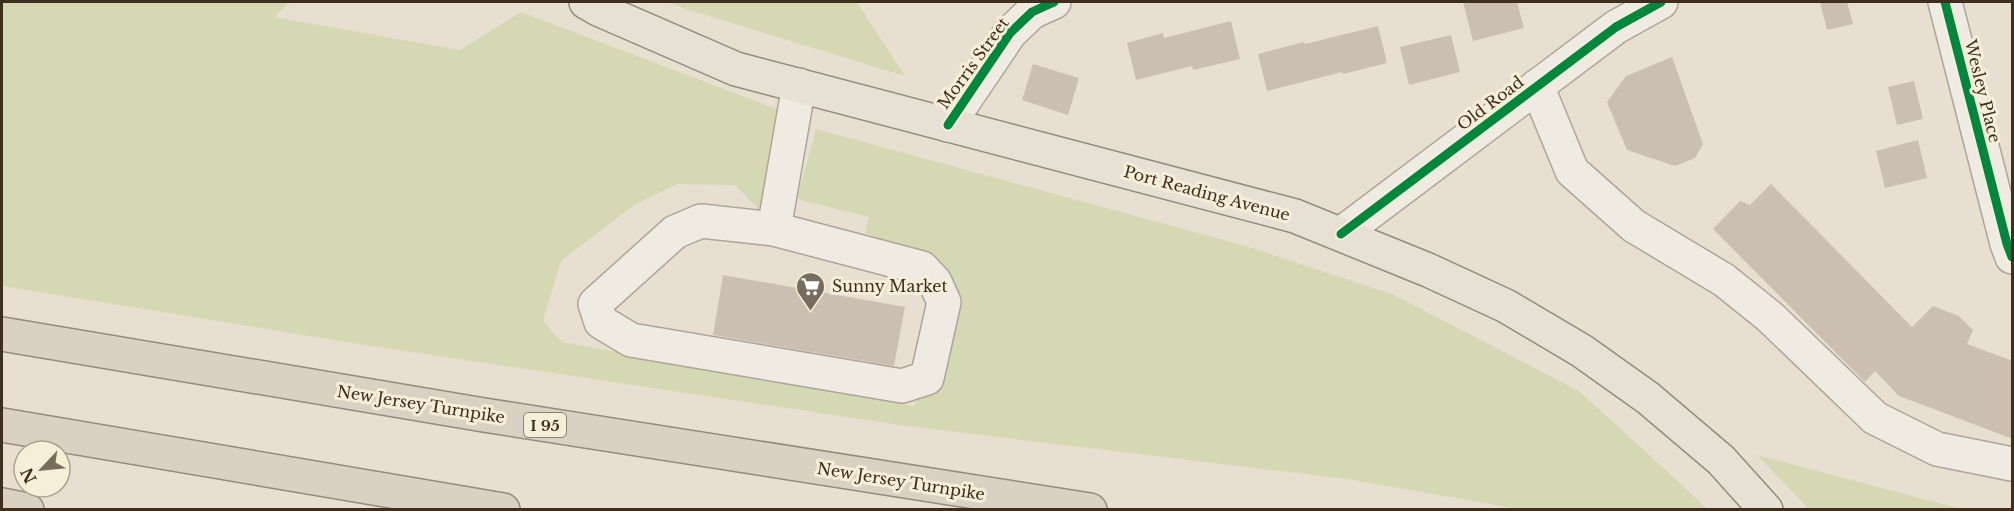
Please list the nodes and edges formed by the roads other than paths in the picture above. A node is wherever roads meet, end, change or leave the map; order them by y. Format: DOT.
graph roads {
  1 [pos="586,2"];
  2 [pos="1054,2"];
  3 [pos="1661,2"];
  4 [pos="1945,2"];
  5 [pos="799,85"];
  6 [pos="1537,86"];
  7 [pos="948,124"];
  8 [pos="774,229"];
  9 [pos="1341,234"];
  10 [pos="2013,257"];
  11 [pos="2,334"];
  12 [pos="2,425"];
  13 [pos="2013,465"];
  14 [pos="2,505"];
  15 [pos="27,510"];
  16 [pos="503,510"];
  17 [pos="1090,510"];
  18 [pos="1766,510"];
  1 -- 5 [label="main road, Port Reading Avenue"];
  2 -- 7 [label="street, Morris Street"];
  3 -- 6 [label="street, Old Road"];
  4 -- 10 [label="street, Wesley Place"];
  5 -- 7 [label="main road, Port Reading Avenue"];
  5 -- 8 [label="street"];
  6 -- 9 [label="street, Old Road"];
  6 -- 13 [label="street"];
  7 -- 9 [label="main road, Port Reading Avenue"];
  8 -- 8 [label="street"];
  9 -- 18 [label="main road, Port Reading Avenue"];
  11 -- 17 [label="highway, New Jersey Turnpike / I 95"];
  12 -- 16 [label="highway"];
  14 -- 15 [label="highway"];
}
